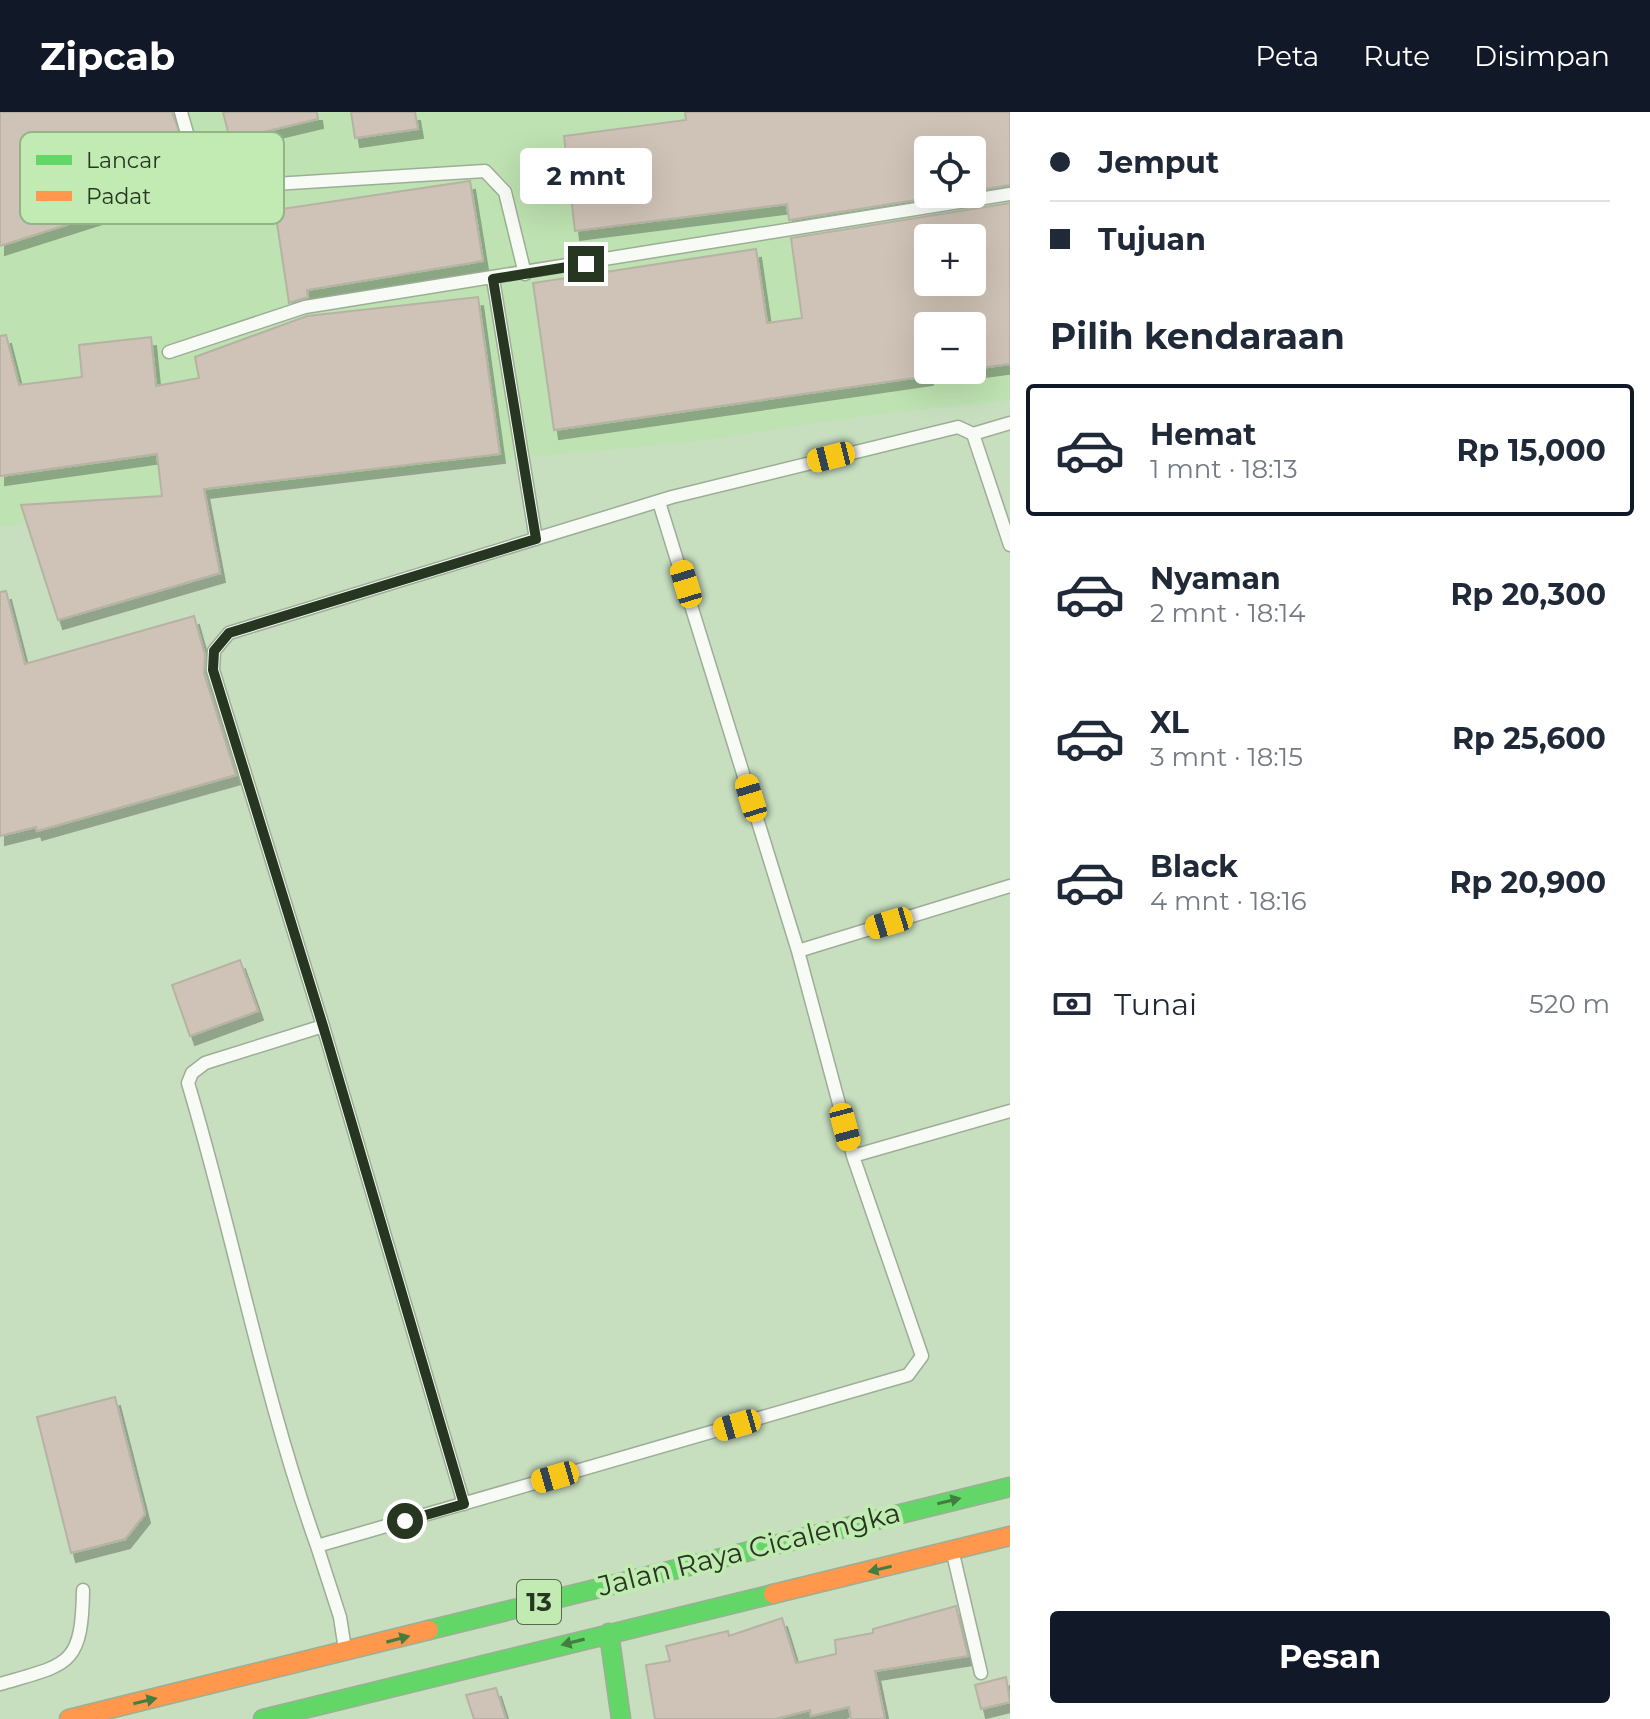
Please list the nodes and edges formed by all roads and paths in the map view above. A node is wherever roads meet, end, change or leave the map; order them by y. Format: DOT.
graph roads {
  1 [pos="181,112"];
  2 [pos="189,132"];
  3 [pos="284,183"];
  4 [pos="1010,194"];
  5 [pos="525,274"];
  6 [pos="493,279"];
  7 [pos="169,352"];
  8 [pos="1010,423"];
  9 [pos="973,434"];
  10 [pos="659,502"];
  11 [pos="536,539"];
  12 [pos="1010,545"];
  13 [pos="1010,886"];
  14 [pos="798,951"];
  15 [pos="323,1026"];
  16 [pos="1010,1111"];
  17 [pos="853,1156"];
  18 [pos="1010,1487"];
  19 [pos="464,1504"];
  20 [pos="1010,1536"];
  21 [pos="317,1546"];
  22 [pos="952,1551"];
  23 [pos="83,1590"];
  24 [pos="609,1633"];
  25 [pos="345,1653"];
  26 [pos="981,1673"];
  27 [pos="0,1684"];
  28 [pos="69,1719"];
  29 [pos="263,1719"];
  30 [pos="621,1719"];
  1 -- 2 [label="lane"];
  3 -- 5 [label="lane"];
  4 -- 5 [label="lane"];
  5 -- 6 [label="lane"];
  6 -- 7 [label="lane"];
  6 -- 11 [label="lane"];
  8 -- 9 [label="lane"];
  9 -- 10 [label="lane"];
  9 -- 12 [label="lane"];
  10 -- 11 [label="lane"];
  10 -- 14 [label="lane"];
  11 -- 15 [label="lane"];
  13 -- 14 [label="lane"];
  14 -- 17 [label="lane"];
  15 -- 19 [label="lane"];
  15 -- 21 [label="lane"];
  16 -- 17 [label="lane"];
  17 -- 19 [label="lane"];
  25 -- 18 [label="main road, Jalan Raya Cicalengka / 13, one-way"];
  19 -- 21 [label="lane"];
  20 -- 22 [label="main road, Jalan Raya Cicalengka / 13"];
  21 -- 25 [label="lane"];
  22 -- 24 [label="main road, Jalan Raya Cicalengka / 13, one-way"];
  22 -- 26 [label="lane"];
  23 -- 27 [label="lane"];
  24 -- 29 [label="main road, Jalan Raya Cicalengka / 13, one-way"];
  24 -- 30 [label="main road"];
  28 -- 25 [label="main road, Jalan Raya Cicalengka / 13, one-way"];
}
